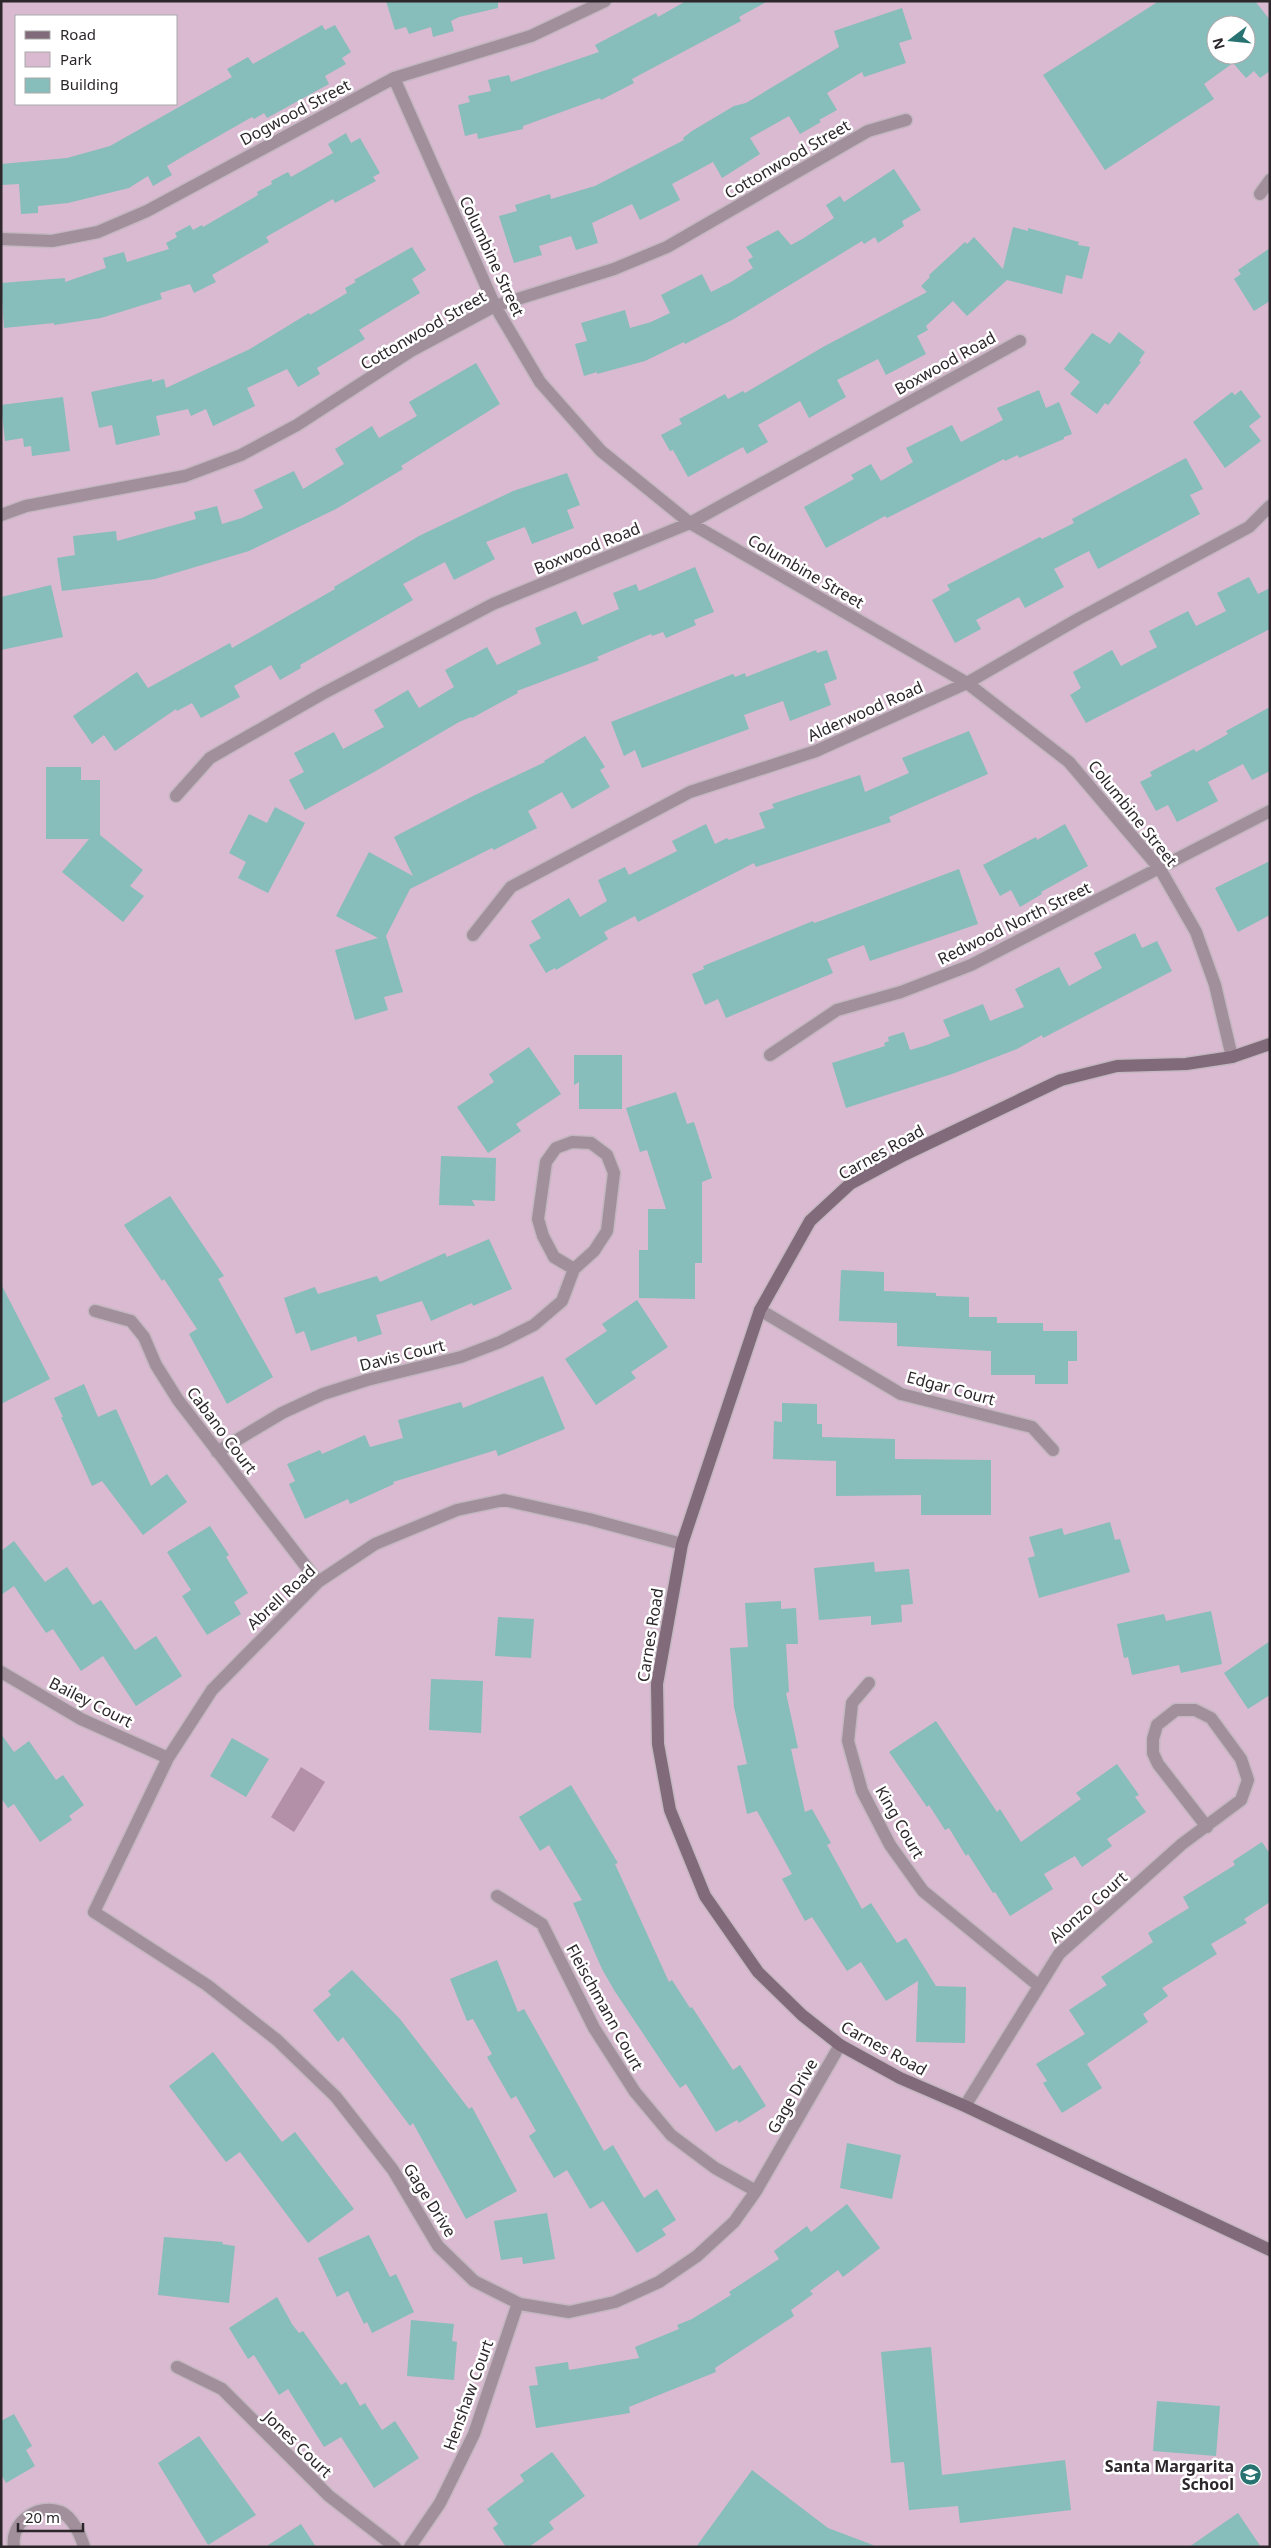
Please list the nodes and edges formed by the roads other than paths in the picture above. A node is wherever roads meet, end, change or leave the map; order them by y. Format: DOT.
graph roads {
  1 [pos="606,1"];
  2 [pos="394,78"];
  3 [pos="906,120"];
  4 [pos="1270,180"];
  5 [pos="1260,194"];
  6 [pos="1,239"];
  7 [pos="494,306"];
  8 [pos="1020,341"];
  9 [pos="1270,506"];
  10 [pos="1,515"];
  11 [pos="690,523"];
  12 [pos="967,683"];
  13 [pos="176,796"];
  14 [pos="1270,811"];
  15 [pos="1160,869"];
  16 [pos="473,935"];
  17 [pos="1270,1044"];
  18 [pos="770,1055"];
  19 [pos="1232,1058"];
  20 [pos="574,1269"];
  21 [pos="95,1310"];
  22 [pos="760,1310"];
  23 [pos="1053,1450"];
  24 [pos="217,1452"];
  25 [pos="682,1544"];
  26 [pos="318,1582"];
  27 [pos="1,1672"];
  28 [pos="869,1683"];
  29 [pos="168,1758"];
  30 [pos="1207,1827"];
  31 [pos="497,1896"];
  32 [pos="94,1912"];
  33 [pos="1039,1986"];
  34 [pos="840,2045"];
  35 [pos="965,2106"];
  36 [pos="756,2191"];
  37 [pos="1270,2250"];
  38 [pos="518,2303"];
  39 [pos="177,2367"];
  40 [pos="14,2547"];
  41 [pos="84,2547"];
  42 [pos="395,2547"];
  43 [pos="410,2547"];
  1 -- 2 [label="street, Dogwood Street"];
  2 -- 6 [label="street, Dogwood Street"];
  2 -- 7 [label="street, Columbine Street"];
  3 -- 7 [label="street, Cottonwood Street"];
  4 -- 5 [label="street"];
  7 -- 10 [label="street, Cottonwood Street"];
  7 -- 11 [label="street, Columbine Street"];
  8 -- 11 [label="street, Boxwood Road"];
  9 -- 12 [label="street, Alderwood Road"];
  11 -- 12 [label="street, Columbine Street"];
  11 -- 13 [label="street, Boxwood Road"];
  12 -- 15 [label="street, Columbine Street"];
  12 -- 16 [label="street, Alderwood Road"];
  14 -- 15 [label="street, Redwood North Street"];
  15 -- 18 [label="street, Redwood North Street"];
  15 -- 19 [label="street, Columbine Street"];
  17 -- 19 [label="street, Carnes Road"];
  19 -- 22 [label="street, Carnes Road"];
  20 -- 20 [label="street, Davis Court"];
  20 -- 24 [label="street, Davis Court"];
  21 -- 24 [label="street, Cabano Court"];
  22 -- 23 [label="street, Edgar Court"];
  22 -- 25 [label="street, Carnes Road"];
  24 -- 26 [label="street, Cabano Court"];
  25 -- 26 [label="street, Abrell Road"];
  25 -- 34 [label="street, Carnes Road"];
  26 -- 29 [label="street, Abrell Road"];
  27 -- 29 [label="street, Bailey Court"];
  28 -- 33 [label="street, King Court"];
  29 -- 32 [label="street, Abrell Road"];
  30 -- 30 [label="street, Alonzo Court"];
  30 -- 33 [label="street, Alonzo Court"];
  31 -- 36 [label="street, Fleischmann Court"];
  32 -- 38 [label="street, Gage Drive"];
  33 -- 35 [label="street, Alonzo Court"];
  34 -- 35 [label="street, Carnes Road"];
  34 -- 36 [label="street, Gage Drive"];
  35 -- 37 [label="street, Carnes Road"];
  36 -- 38 [label="street, Gage Drive"];
  38 -- 43 [label="street, Henshaw Court"];
  39 -- 42 [label="street, Jones Court"];
  40 -- 41 [label="street"];
}
